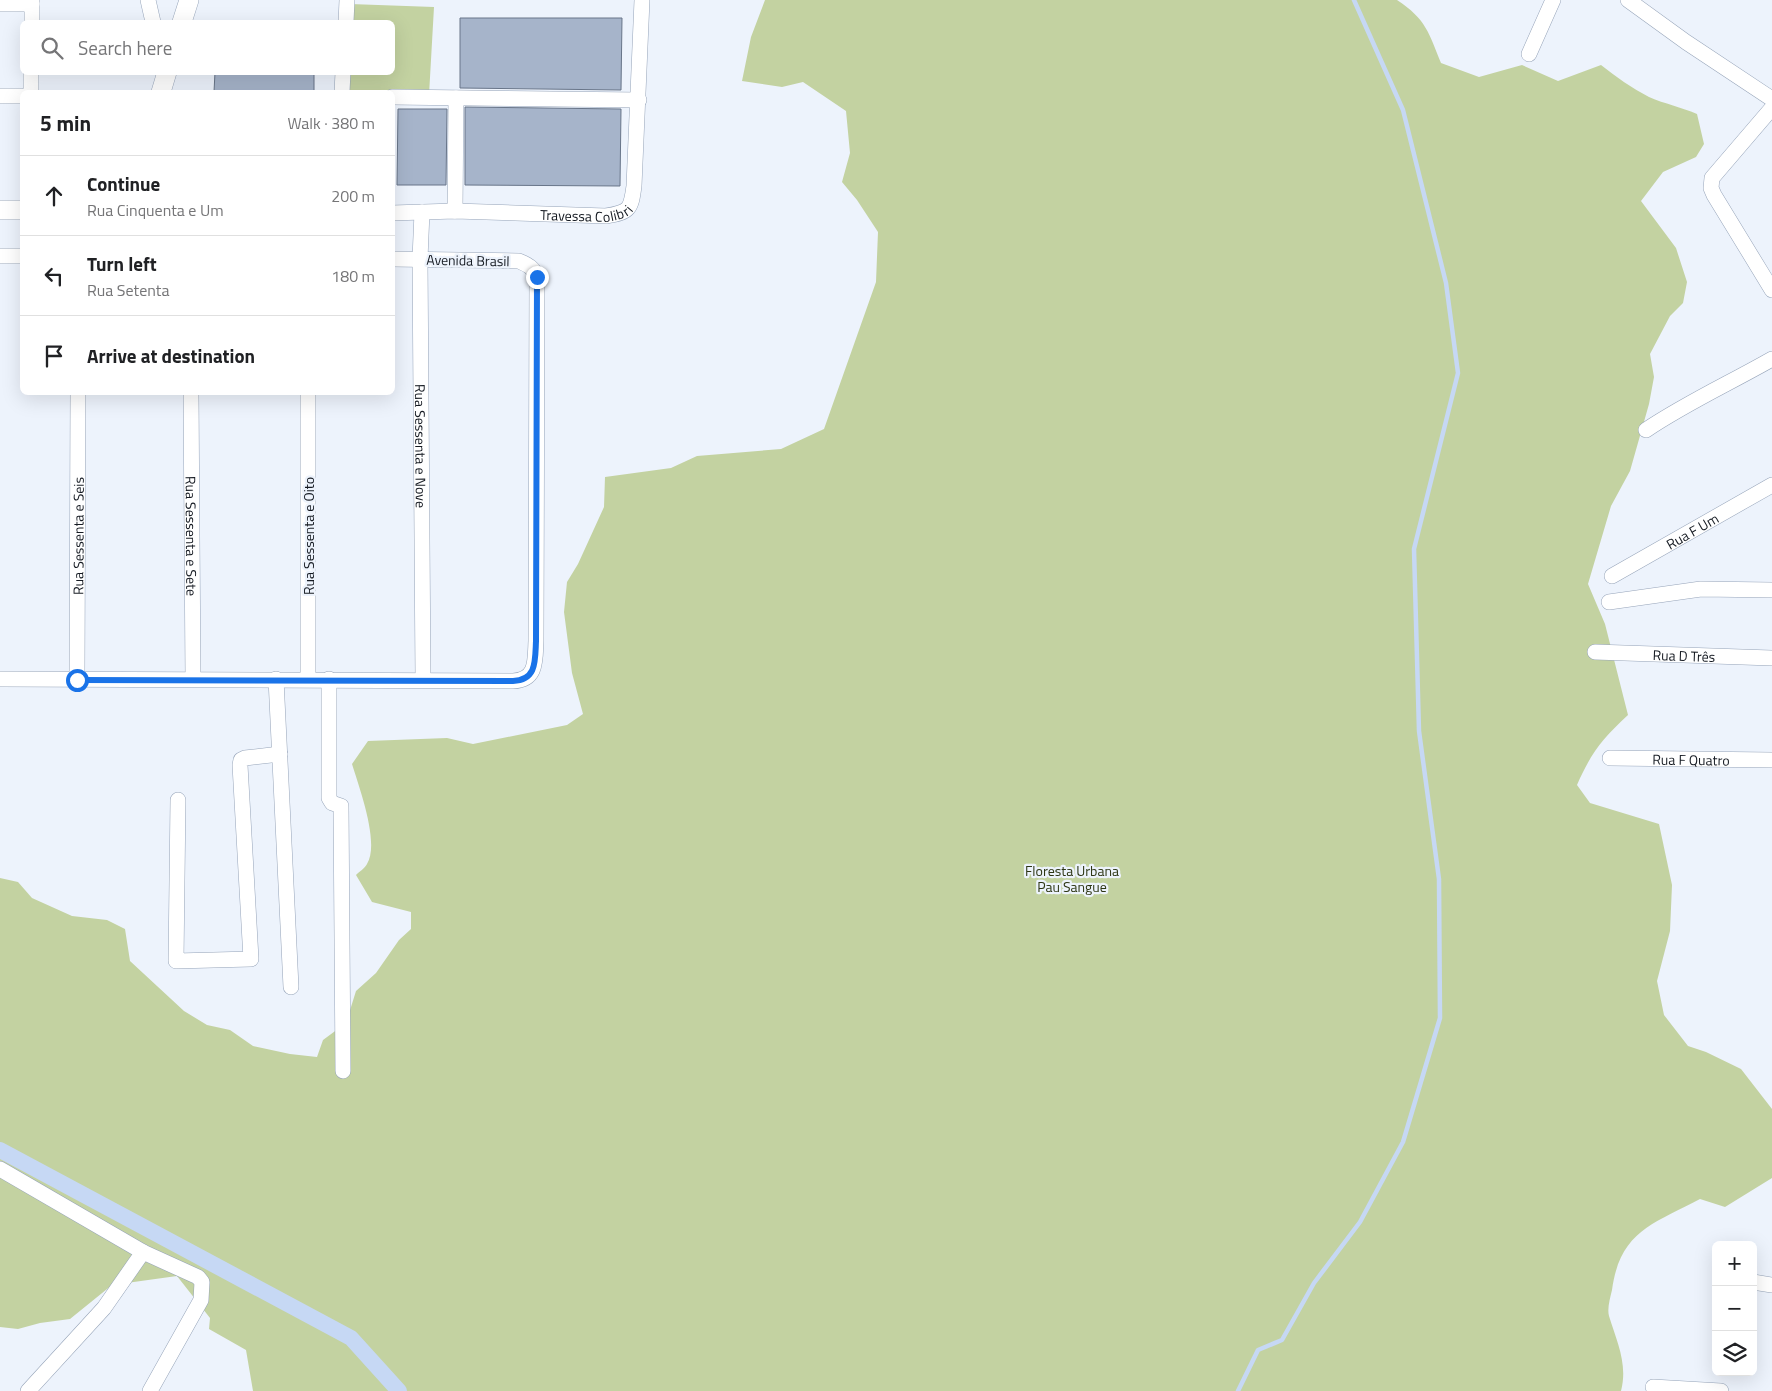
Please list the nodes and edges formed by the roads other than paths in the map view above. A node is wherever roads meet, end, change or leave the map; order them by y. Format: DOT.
graph roads {
  1 [pos="148,0"];
  2 [pos="190,0"];
  3 [pos="347,0"];
  4 [pos="642,0"];
  5 [pos="1553,0"];
  6 [pos="1628,0"];
  7 [pos="32,2"];
  8 [pos="0,4"];
  9 [pos="32,20"];
  10 [pos="153,20"];
  11 [pos="183,20"];
  12 [pos="346,20"];
  13 [pos="1529,54"];
  14 [pos="31,75"];
  15 [pos="166,75"];
  16 [pos="343,75"];
  17 [pos="31,90"];
  18 [pos="162,90"];
  19 [pos="342,90"];
  20 [pos="0,96"];
  21 [pos="20,96"];
  22 [pos="395,97"];
  23 [pos="456,98"];
  24 [pos="1772,99"];
  25 [pos="639,100"];
  26 [pos="1772,108"];
  27 [pos="0,210"];
  28 [pos="20,210"];
  29 [pos="455,211"];
  30 [pos="422,212"];
  31 [pos="395,213"];
  32 [pos="0,256"];
  33 [pos="20,256"];
  34 [pos="395,259"];
  35 [pos="420,259"];
  36 [pos="1772,290"];
  37 [pos="1772,359"];
  38 [pos="78,395"];
  39 [pos="191,395"];
  40 [pos="308,395"];
  41 [pos="1646,430"];
  42 [pos="1772,484"];
  43 [pos="1612,576"];
  44 [pos="1772,590"];
  45 [pos="1609,602"];
  46 [pos="1595,652"];
  47 [pos="1772,658"];
  48 [pos="0,679"];
  49 [pos="194,679"];
  50 [pos="276,679"];
  51 [pos="308,679"];
  52 [pos="329,679"];
  53 [pos="423,679"];
  54 [pos="77,680"];
  55 [pos="280,754"];
  56 [pos="1610,758"];
  57 [pos="1772,760"];
  58 [pos="178,800"];
  59 [pos="291,987"];
  60 [pos="343,1071"];
  61 [pos="0,1169"];
  62 [pos="143,1252"];
  63 [pos="1757,1283"];
  64 [pos="1772,1285"];
  65 [pos="1653,1386"];
  66 [pos="28,1391"];
  67 [pos="150,1391"];
  68 [pos="1721,1391"];
  1 -- 10 [label="street"];
  2 -- 11 [label="main road"];
  3 -- 12 [label="street"];
  4 -- 25 [label="street, Travessa Colibri"];
  5 -- 13 [label="street"];
  6 -- 24 [label="street"];
  7 -- 8 [label="street"];
  7 -- 9 [label="street"];
  14 -- 17 [label="street"];
  15 -- 18 [label="main road"];
  16 -- 19 [label="street"];
  20 -- 21 [label="street"];
  22 -- 23 [label="street"];
  23 -- 25 [label="street"];
  23 -- 29 [label="street"];
  25 -- 29 [label="street, Travessa Colibri"];
  26 -- 36 [label="street"];
  27 -- 28 [label="main road"];
  29 -- 30 [label="street, Travessa Colibri"];
  30 -- 31 [label="street, Travessa Colibri"];
  30 -- 35 [label="street, Rua Sessenta e Nove"];
  32 -- 33 [label="street"];
  34 -- 35 [label="street, Avenida Brasil"];
  35 -- 53 [label="street, Rua Sessenta e Nove"];
  35 -- 53 [label="street, Avenida Brasil"];
  37 -- 41 [label="street"];
  38 -- 54 [label="street, Rua Sessenta e Seis"];
  39 -- 49 [label="street, Rua Sessenta e Sete"];
  40 -- 51 [label="street, Rua Sessenta e Oito"];
  42 -- 43 [label="street, Rua F Um"];
  44 -- 45 [label="street"];
  46 -- 47 [label="street, Rua D Três"];
  48 -- 54 [label="street"];
  49 -- 50 [label="street"];
  49 -- 54 [label="street"];
  50 -- 51 [label="street"];
  50 -- 55 [label="street"];
  51 -- 52 [label="street"];
  52 -- 53 [label="street"];
  52 -- 60 [label="street"];
  55 -- 58 [label="street"];
  55 -- 59 [label="street"];
  56 -- 57 [label="street, Rua F Quatro"];
  61 -- 62 [label="street"];
  62 -- 66 [label="street"];
  62 -- 67 [label="street"];
  63 -- 64 [label="street"];
  65 -- 68 [label="street"];
}
